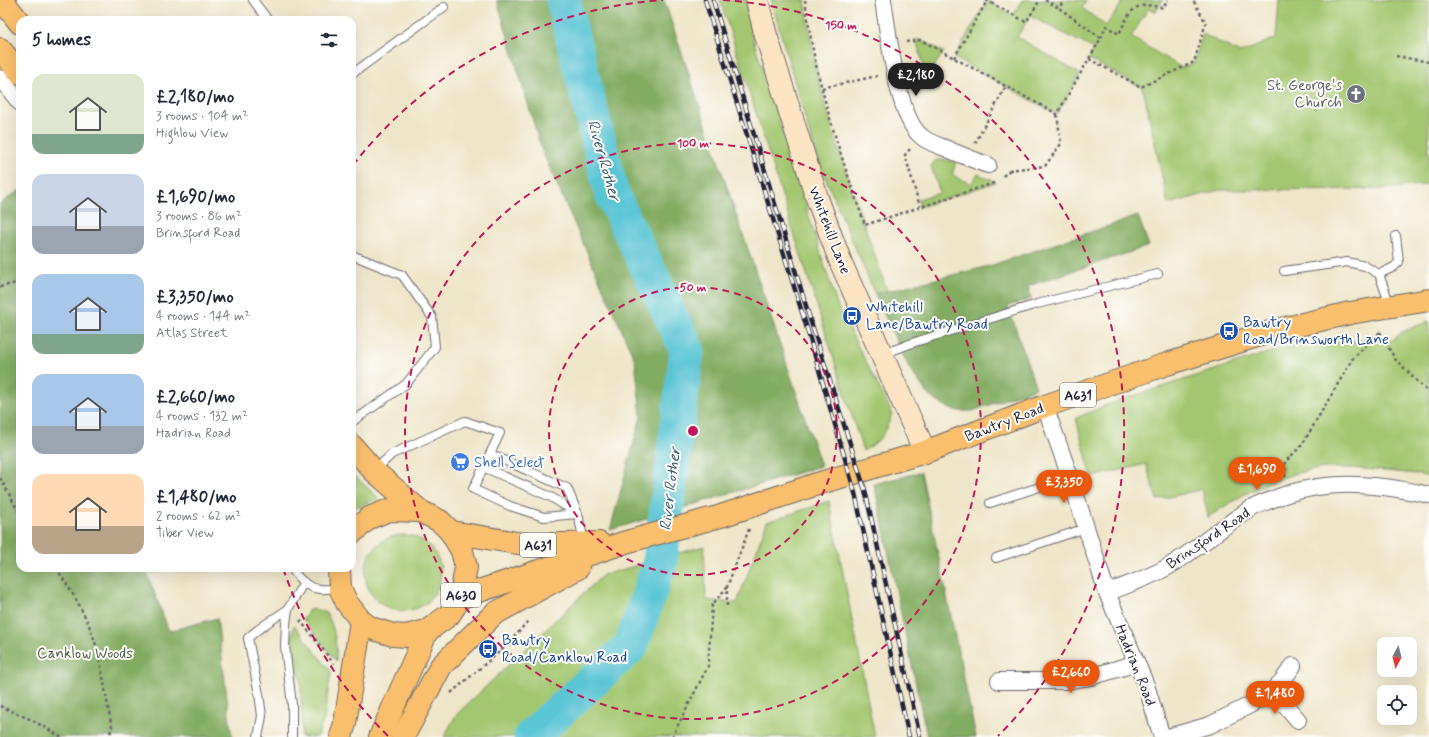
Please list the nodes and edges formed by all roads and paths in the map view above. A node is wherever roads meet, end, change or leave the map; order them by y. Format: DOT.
graph roads {
  1 [pos="2,0"];
  2 [pos="253,0"];
  3 [pos="757,0"];
  4 [pos="805,0"];
  5 [pos="883,0"];
  6 [pos="986,0"];
  7 [pos="1040,0"];
  8 [pos="1045,0"];
  9 [pos="1064,0"];
  10 [pos="1168,0"];
  11 [pos="1193,0"];
  12 [pos="444,7"];
  13 [pos="1059,8"];
  14 [pos="265,16"];
  15 [pos="16,18"];
  16 [pos="1101,38"];
  17 [pos="890,45"];
  18 [pos="0,48"];
  19 [pos="1396,56"];
  20 [pos="954,58"];
  21 [pos="1089,59"];
  22 [pos="1429,62"];
  23 [pos="16,68"];
  24 [pos="356,71"];
  25 [pos="895,72"];
  26 [pos="0,78"];
  27 [pos="1006,86"];
  28 [pos="822,88"];
  29 [pos="16,98"];
  30 [pos="1057,114"];
  31 [pos="921,136"];
  32 [pos="967,157"];
  33 [pos="988,165"];
  34 [pos="1010,170"];
  35 [pos="1000,178"];
  36 [pos="996,182"];
  37 [pos="920,207"];
  38 [pos="1396,236"];
  39 [pos="356,257"];
  40 [pos="1284,271"];
  41 [pos="1158,274"];
  42 [pos="1379,274"];
  43 [pos="16,283"];
  44 [pos="0,287"];
  45 [pos="1429,300"];
  46 [pos="1386,307"];
  47 [pos="1380,332"];
  48 [pos="882,354"];
  49 [pos="1429,393"];
  50 [pos="1045,406"];
  51 [pos="356,419"];
  52 [pos="356,451"];
  53 [pos="925,452"];
  54 [pos="490,454"];
  55 [pos="483,467"];
  56 [pos="374,471"];
  57 [pos="1070,477"];
  58 [pos="0,478"];
  59 [pos="1286,494"];
  60 [pos="1429,495"];
  61 [pos="760,502"];
  62 [pos="990,503"];
  63 [pos="16,507"];
  64 [pos="420,512"];
  65 [pos="578,514"];
  66 [pos="1086,528"];
  67 [pos="356,529"];
  68 [pos="451,532"];
  69 [pos="633,540"];
  70 [pos="584,544"];
  71 [pos="996,558"];
  72 [pos="59,572"];
  73 [pos="294,572"];
  74 [pos="340,578"];
  75 [pos="304,582"];
  76 [pos="727,587"];
  77 [pos="1107,593"];
  78 [pos="461,597"];
  79 [pos="727,606"];
  80 [pos="288,609"];
  81 [pos="529,620"];
  82 [pos="361,621"];
  83 [pos="427,631"];
  84 [pos="1137,663"];
  85 [pos="336,666"];
  86 [pos="1294,666"];
  87 [pos="999,681"];
  88 [pos="1271,692"];
  89 [pos="448,695"];
  90 [pos="0,706"];
  91 [pos="1298,720"];
  92 [pos="61,737"];
  93 [pos="109,737"];
  94 [pos="258,737"];
  95 [pos="292,737"];
  96 [pos="341,737"];
  97 [pos="380,737"];
  98 [pos="403,737"];
  99 [pos="672,737"];
  100 [pos="1162,737"];
  101 [pos="1168,737"];
  1 -- 15 [label="main road"];
  2 -- 14 [label="lane"];
  3 -- 48 [label="main road, Whitehill Lane"];
  4 -- 28 [label="path"];
  5 -- 17 [label="street"];
  6 -- 7 [label="path"];
  6 -- 20 [label="path"];
  8 -- 13 [label="path"];
  9 -- 13 [label="path"];
  10 -- 16 [label="path"];
  11 -- 21 [label="path"];
  12 -- 24 [label="lane"];
  13 -- 16 [label="path"];
  16 -- 21 [label="path"];
  17 -- 20 [label="path"];
  17 -- 25 [label="street"];
  18 -- 23 [label="main road"];
  19 -- 22 [label="path"];
  20 -- 27 [label="path"];
  21 -- 30 [label="path"];
  25 -- 28 [label="path"];
  25 -- 31 [label="street"];
  26 -- 29 [label="street"];
  27 -- 30 [label="path"];
  27 -- 32 [label="path"];
  28 -- 37 [label="path"];
  30 -- 34 [label="path"];
  31 -- 32 [label="street"];
  31 -- 37 [label="path"];
  32 -- 33 [label="street"];
  33 -- 34 [label="path"];
  34 -- 35 [label="path"];
  36 -- 37 [label="path"];
  38 -- 42 [label="lane"];
  39 -- 51 [label="lane"];
  40 -- 42 [label="lane"];
  41 -- 48 [label="lane"];
  42 -- 46 [label="lane"];
  43 -- 44 [label="path"];
  45 -- 46 [label="main road, Bawtry Road / A631"];
  46 -- 47 [label="path"];
  46 -- 50 [label="main road, Bawtry Road / A631"];
  47 -- 49 [label="path"];
  47 -- 59 [label="path"];
  48 -- 53 [label="main road, Whitehill Lane"];
  50 -- 53 [label="main road, Bawtry Road / A631"];
  50 -- 57 [label="street, Hadrian Road"];
  52 -- 56 [label="main road, A630"];
  53 -- 61 [label="main road, Bawtry Road / A631"];
  54 -- 55 [label="lane"];
  54 -- 56 [label="lane"];
  54 -- 65 [label="lane"];
  55 -- 65 [label="lane"];
  55 -- 65 [label="lane"];
  56 -- 64 [label="main road, A630"];
  57 -- 62 [label="lane"];
  57 -- 66 [label="street, Hadrian Road"];
  58 -- 63 [label="path"];
  59 -- 60 [label="street, Brinsford Road"];
  59 -- 77 [label="street, Brinsford Road"];
  61 -- 69 [label="main road, Bawtry Road / A631"];
  61 -- 76 [label="path"];
  64 -- 67 [label="main road, A630"];
  64 -- 68 [label="main road, A630"];
  65 -- 70 [label="lane"];
  66 -- 71 [label="lane"];
  66 -- 77 [label="street, Hadrian Road"];
  68 -- 70 [label="main road, Bawtry Road / A631"];
  68 -- 78 [label="main road, A630"];
  69 -- 70 [label="main road, Bawtry Road / A631"];
  69 -- 78 [label="main road, Bawtry Road"];
  69 -- 98 [label="main road, A630"];
  72 -- 93 [label="path"];
  73 -- 75 [label="lane"];
  74 -- 75 [label="lane"];
  74 -- 82 [label="main road, A630"];
  75 -- 80 [label="lane"];
  76 -- 79 [label="path"];
  76 -- 99 [label="path"];
  77 -- 84 [label="street, Hadrian Road"];
  78 -- 83 [label="main road, A630"];
  80 -- 85 [label="path"];
  80 -- 94 [label="lane"];
  80 -- 95 [label="lane"];
  81 -- 89 [label="path"];
  82 -- 83 [label="main road, A630"];
  82 -- 96 [label="main road"];
  83 -- 97 [label="main road"];
  84 -- 87 [label="street"];
  84 -- 100 [label="street, Hadrian Road"];
  86 -- 88 [label="street"];
  88 -- 91 [label="street"];
  88 -- 101 [label="street"];
  90 -- 92 [label="path"];
}
